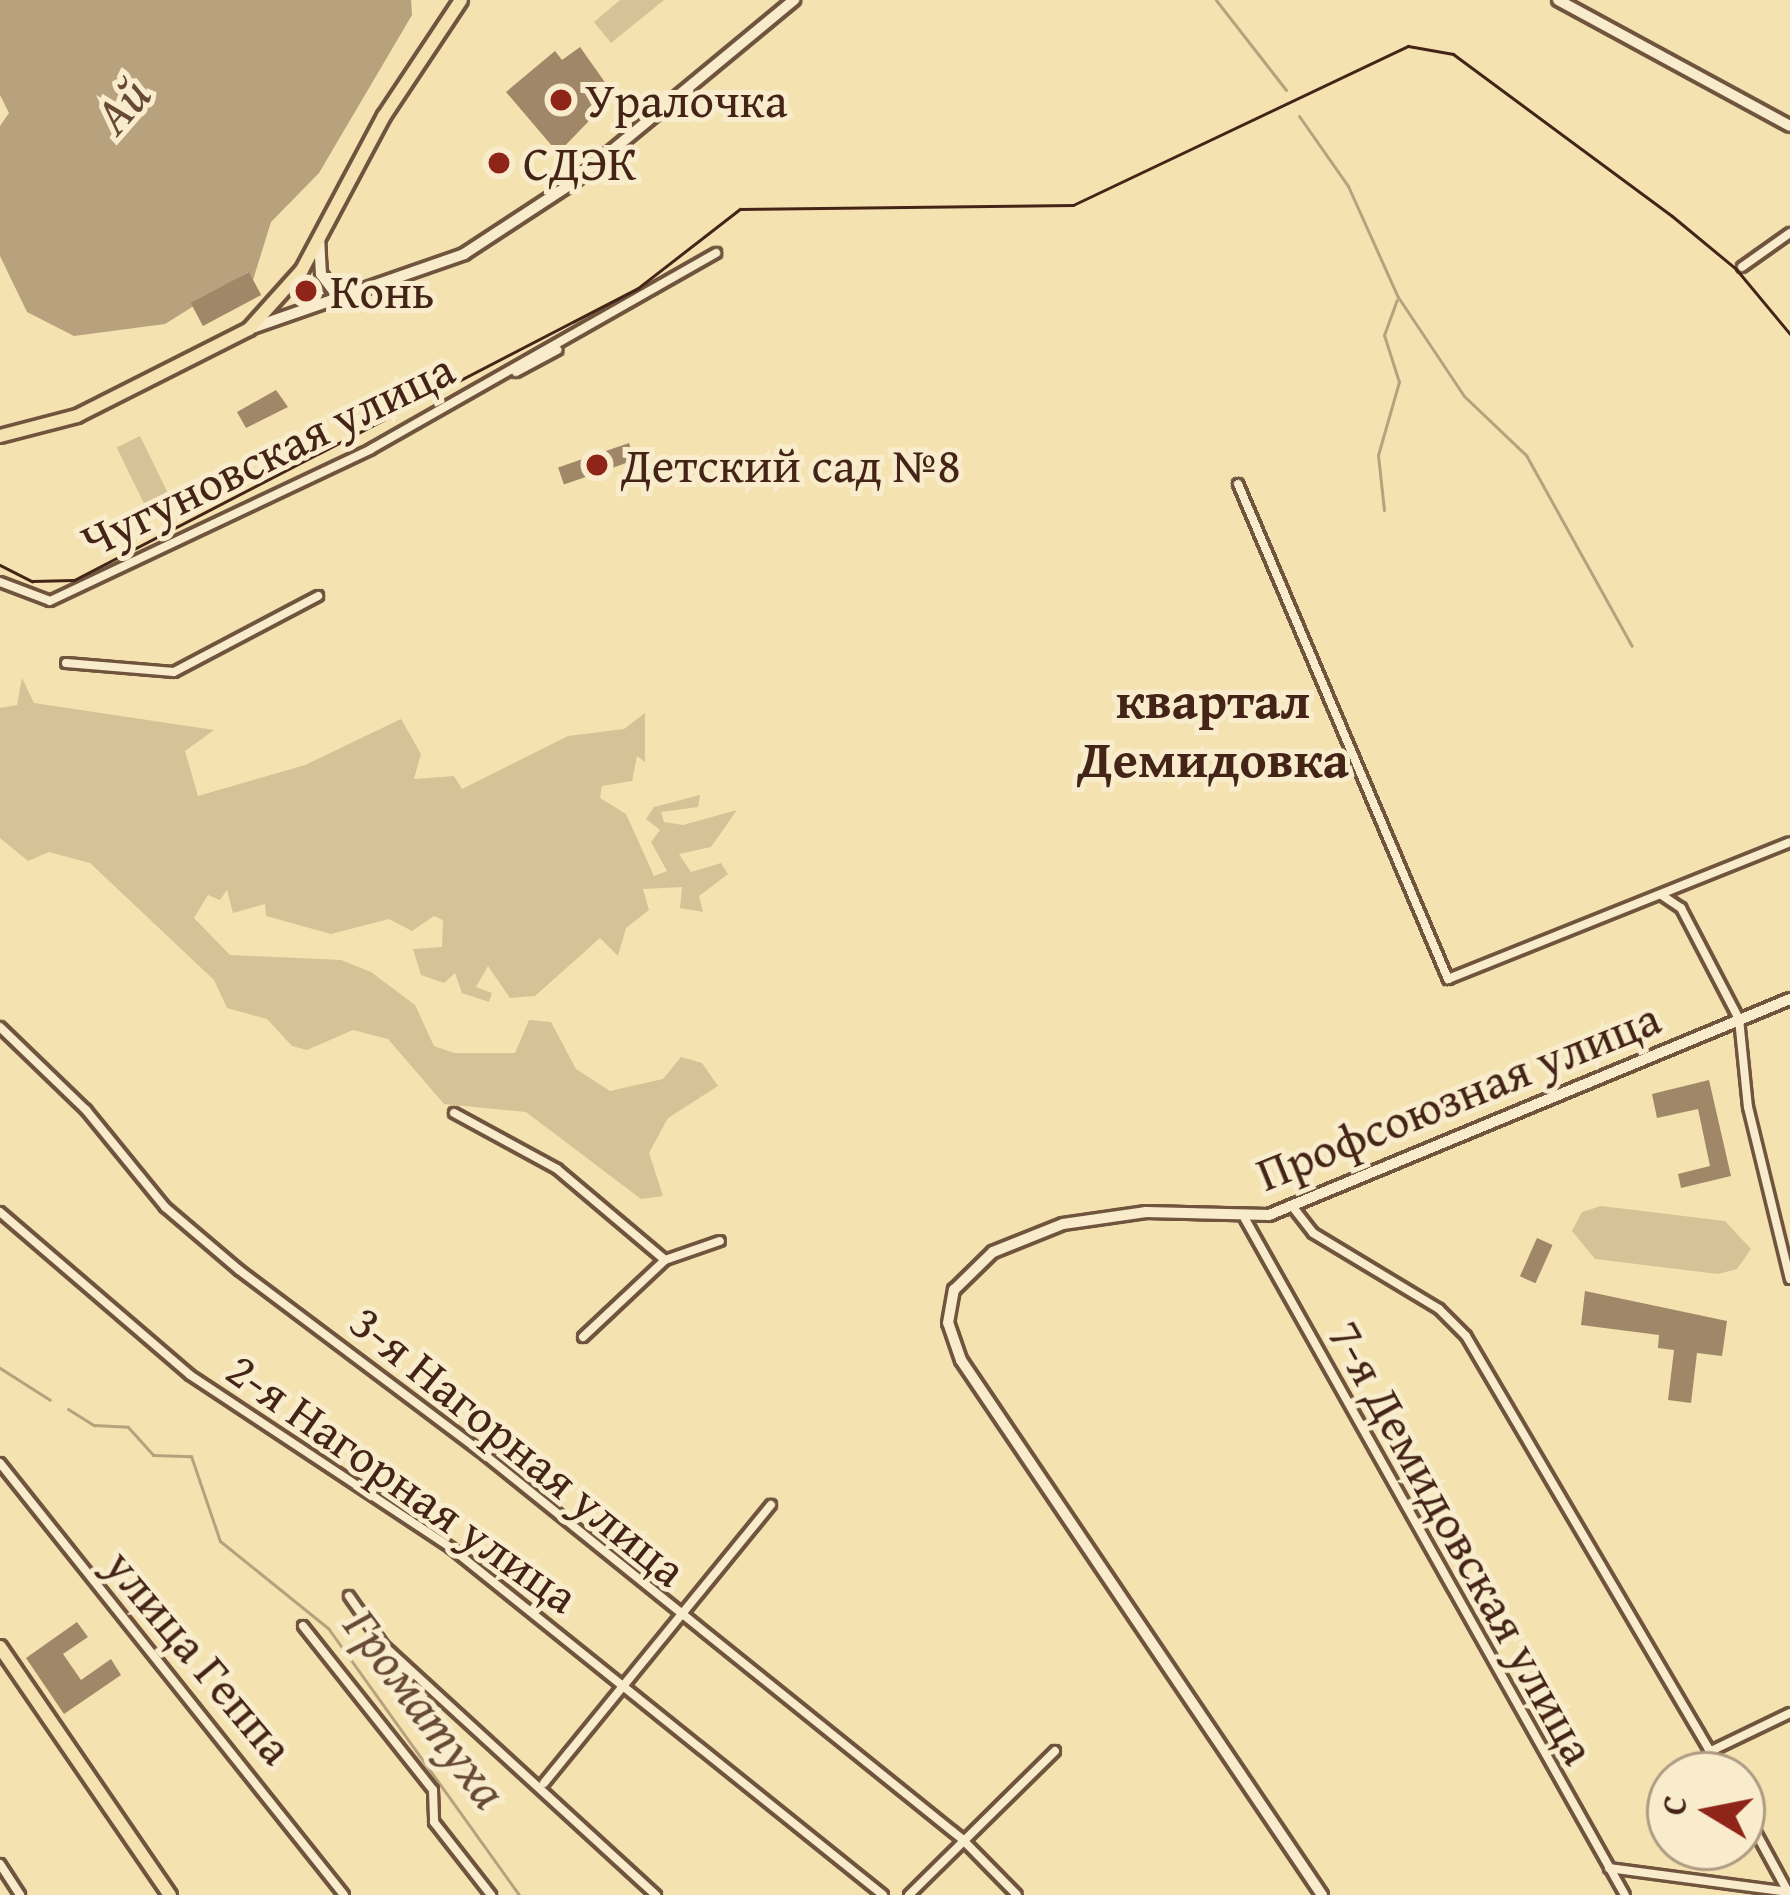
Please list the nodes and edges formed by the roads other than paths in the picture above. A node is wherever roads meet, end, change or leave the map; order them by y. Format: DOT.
graph roads {
  1 [pos="461,0"];
  2 [pos="794,0"];
  3 [pos="1558,0"];
  4 [pos="1790,126"];
  5 [pos="1790,233"];
  6 [pos="320,237"];
  7 [pos="716,253"];
  8 [pos="1742,267"];
  9 [pos="340,299"];
  10 [pos="249,329"];
  11 [pos="0,436"];
  12 [pos="1238,484"];
  13 [pos="0,582"];
  14 [pos="318,596"];
  15 [pos="66,663"];
  16 [pos="1790,842"];
  17 [pos="1662,896"];
  18 [pos="1790,999"];
  19 [pos="1739,1019"];
  20 [pos="0,1028"];
  21 [pos="454,1113"];
  22 [pos="1292,1206"];
  23 [pos="0,1212"];
  24 [pos="1245,1219"];
  25 [pos="720,1241"];
  26 [pos="664,1260"];
  27 [pos="1790,1279"];
  28 [pos="583,1337"];
  29 [pos="0,1463"];
  30 [pos="771,1505"];
  31 [pos="349,1596"];
  32 [pos="679,1619"];
  33 [pos="303,1626"];
  34 [pos="0,1647"];
  35 [pos="625,1690"];
  36 [pos="1790,1713"];
  37 [pos="1055,1751"];
  38 [pos="1711,1751"];
  39 [pos="544,1783"];
  40 [pos="962,1839"];
  41 [pos="1766,1851"];
  42 [pos="0,1864"];
  43 [pos="1609,1868"];
  44 [pos="1789,1893"];
  45 [pos="20,1895"];
  46 [pos="170,1895"];
  47 [pos="344,1895"];
  48 [pos="491,1895"];
  49 [pos="656,1895"];
  50 [pos="883,1895"];
  51 [pos="909,1895"];
  52 [pos="1016,1895"];
  53 [pos="1322,1895"];
  54 [pos="1625,1895"];
  1 -- 6 [label="main road"];
  2 -- 9 [label="main road"];
  3 -- 4 [label="main road"];
  5 -- 8 [label="street"];
  6 -- 9 [label="main road"];
  6 -- 10 [label="main road"];
  7 -- 13 [label="street, Чугуновская улица"];
  9 -- 10 [label="main road"];
  10 -- 11 [label="main road"];
  12 -- 17 [label="street"];
  14 -- 15 [label="street"];
  16 -- 17 [label="street"];
  17 -- 19 [label="street"];
  18 -- 19 [label="main road, Профсоюзная улица"];
  19 -- 22 [label="main road, Профсоюзная улица"];
  19 -- 27 [label="street"];
  20 -- 32 [label="street, 3-я Нагорная улица"];
  21 -- 26 [label="street"];
  22 -- 24 [label="main road, Профсоюзная улица"];
  22 -- 38 [label="street"];
  23 -- 35 [label="street, 2-я Нагорная улица"];
  24 -- 43 [label="street, 7-я Демидовская улица"];
  24 -- 53 [label="main road, Профсоюзная улица"];
  25 -- 26 [label="street"];
  26 -- 28 [label="street"];
  29 -- 47 [label="street, улица Геппа"];
  30 -- 32 [label="street"];
  31 -- 39 [label="street"];
  32 -- 35 [label="street"];
  32 -- 40 [label="street, 3-я Нагорная улица"];
  33 -- 48 [label="street"];
  34 -- 46 [label="main road"];
  35 -- 39 [label="street"];
  35 -- 50 [label="street, 2-я Нагорная улица"];
  36 -- 38 [label="street"];
  37 -- 40 [label="street"];
  39 -- 49 [label="street"];
  40 -- 51 [label="street"];
  40 -- 52 [label="street, 3-я Нагорная улица"];
  41 -- 44 [label="street"];
  42 -- 45 [label="street"];
  43 -- 44 [label="street"];
  43 -- 54 [label="street, 7-я Демидовская улица"];
}
